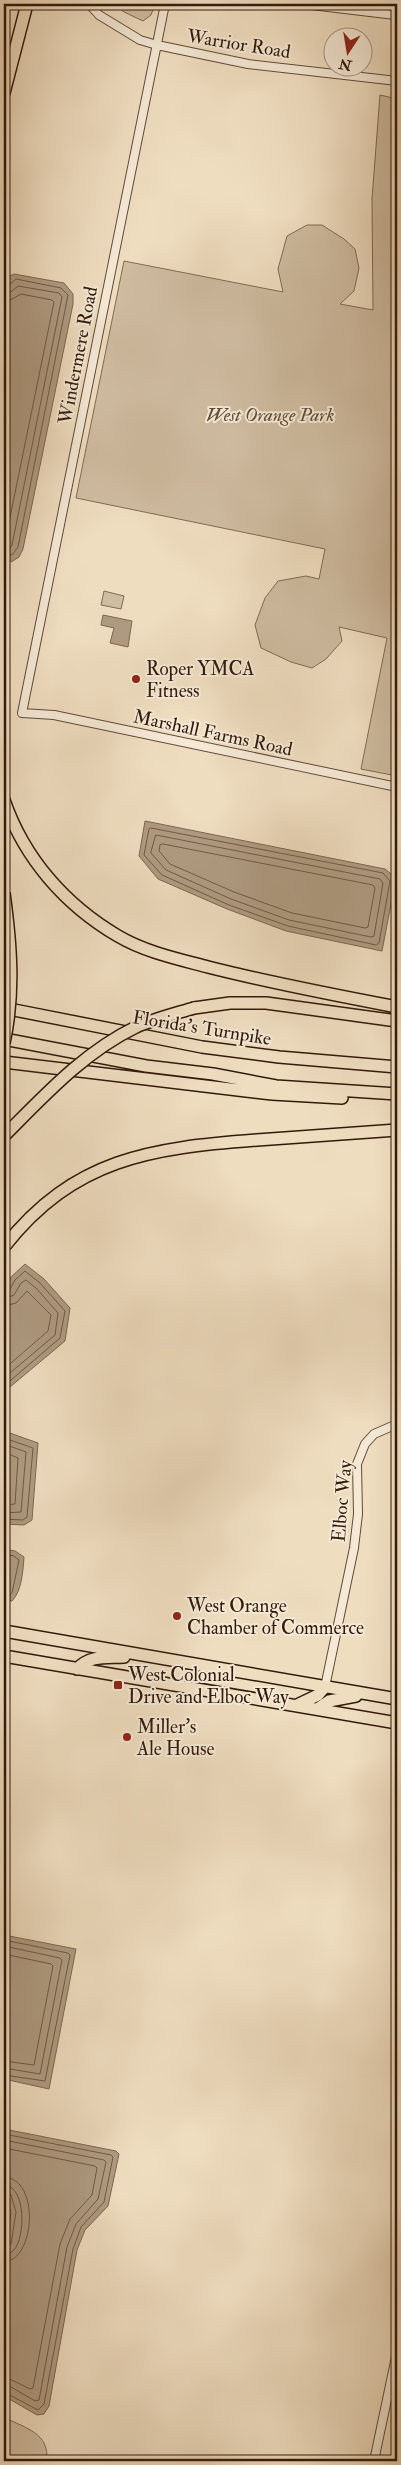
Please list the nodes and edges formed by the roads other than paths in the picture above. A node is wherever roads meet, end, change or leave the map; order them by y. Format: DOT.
graph roads {
  1 [pos="27,4"];
  2 [pos="89,4"];
  3 [pos="165,4"];
  4 [pos="303,4"];
  5 [pos="397,13"];
  6 [pos="157,46"];
  7 [pos="397,80"];
  8 [pos="4,93"];
  9 [pos="22,713"];
  10 [pos="397,787"];
  11 [pos="4,800"];
  12 [pos="4,893"];
  13 [pos="397,1007"];
  14 [pos="4,1008"];
  15 [pos="397,1021"];
  16 [pos="4,1038"];
  17 [pos="4,1043"];
  18 [pos="4,1062"];
  19 [pos="397,1067"];
  20 [pos="397,1095"];
  21 [pos="397,1130"];
  22 [pos="4,1136"];
  23 [pos="4,1247"];
  24 [pos="397,1424"];
  25 [pos="4,1630"];
  26 [pos="4,1656"];
  27 [pos="148,1656"];
  28 [pos="77,1669"];
  29 [pos="325,1686"];
  30 [pos="375,1695"];
  31 [pos="397,1698"];
  32 [pos="297,1705"];
  33 [pos="317,1709"];
  34 [pos="397,1723"];
  35 [pos="397,2352"];
  36 [pos="374,2461"];
  1 -- 8 [label="highway"];
  2 -- 6 [label="street, Warrior Road"];
  3 -- 6 [label="street, Windermere Road"];
  4 -- 5 [label="street"];
  6 -- 7 [label="street, Warrior Road"];
  6 -- 9 [label="street, Windermere Road"];
  9 -- 10 [label="street, Marshall Farms Road"];
  11 -- 13 [label="highway"];
  12 -- 17 [label="highway, bridge"];
  14 -- 19 [label="highway, Florida's Turnpike"];
  15 -- 22 [label="highway, bridge"];
  16 -- 20 [label="highway"];
  18 -- 20 [label="highway"];
  21 -- 23 [label="highway"];
  24 -- 29 [label="street, Elboc Way"];
  25 -- 27 [label="highway"];
  26 -- 28 [label="highway"];
  27 -- 28 [label="highway"];
  27 -- 29 [label="highway"];
  28 -- 32 [label="highway"];
  29 -- 30 [label="highway"];
  29 -- 32 [label="highway"];
  30 -- 31 [label="highway"];
  30 -- 33 [label="highway"];
  32 -- 33 [label="highway"];
  33 -- 34 [label="highway"];
  35 -- 36 [label="street"];
}
